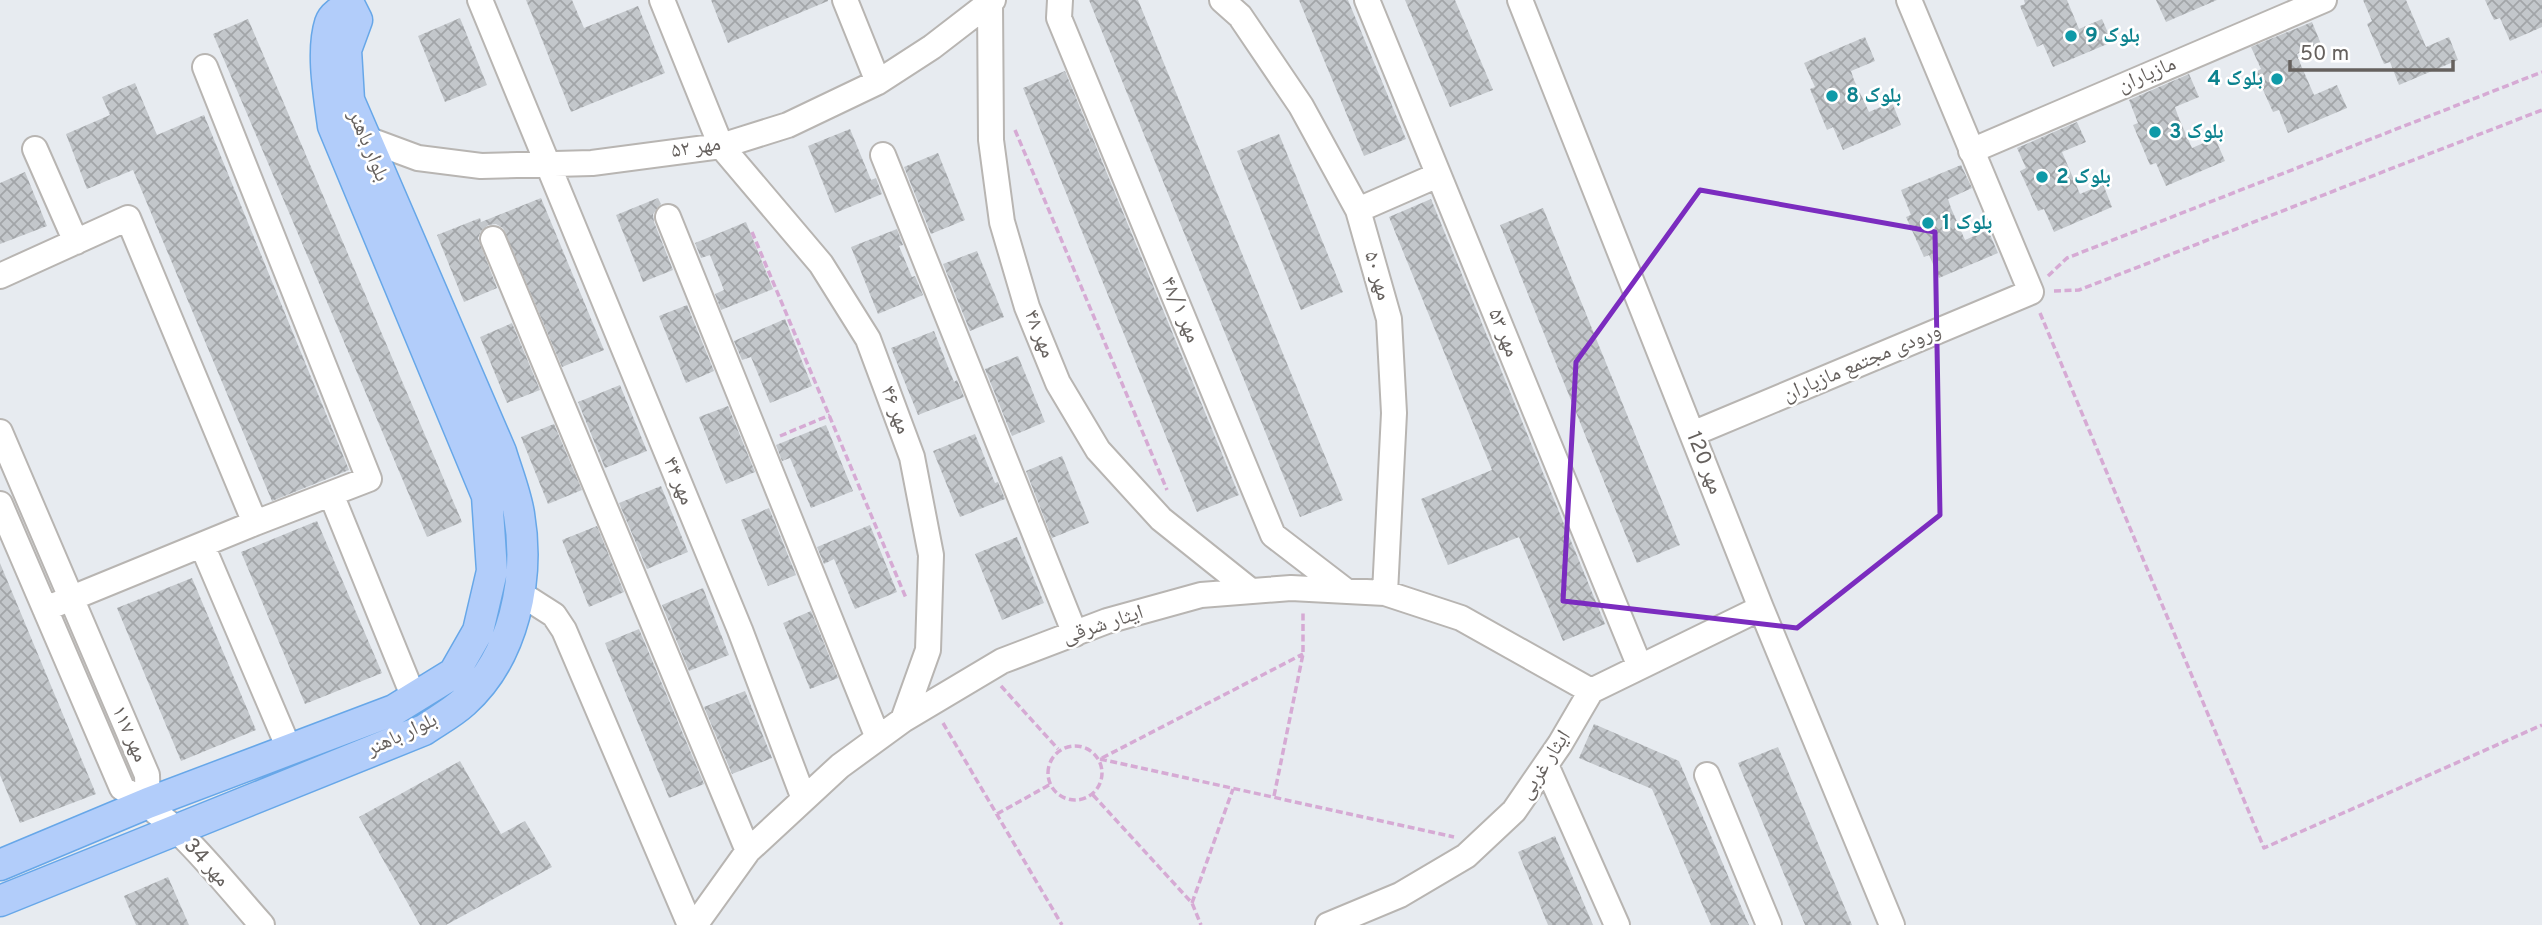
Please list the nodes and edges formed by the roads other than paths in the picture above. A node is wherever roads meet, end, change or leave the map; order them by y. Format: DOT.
graph roads {
  1 [pos="480,0"];
  2 [pos="662,0"];
  3 [pos="845,0"];
  4 [pos="1060,0"];
  5 [pos="1222,0"];
  6 [pos="1367,0"];
  7 [pos="1520,0"];
  8 [pos="1909,0"];
  9 [pos="2324,0"];
  10 [pos="992,1"];
  11 [pos="354,3"];
  12 [pos="205,67"];
  13 [pos="878,82"];
  14 [pos="364,138"];
  15 [pos="721,146"];
  16 [pos="35,149"];
  17 [pos="1971,150"];
  18 [pos="883,155"];
  19 [pos="548,165"];
  20 [pos="1438,175"];
  21 [pos="1358,210"];
  22 [pos="668,217"];
  23 [pos="493,239"];
  24 [pos="76,242"];
  25 [pos="0,276"];
  26 [pos="0,432"];
  27 [pos="1692,434"];
  28 [pos="331,494"];
  29 [pos="0,504"];
  30 [pos="255,523"];
  31 [pos="202,545"];
  32 [pos="1251,591"];
  33 [pos="1346,591"];
  34 [pos="518,592"];
  35 [pos="1385,593"];
  36 [pos="71,599"];
  37 [pos="1761,608"];
  38 [pos="45,609"];
  39 [pos="1075,634"];
  40 [pos="1640,667"];
  41 [pos="1591,691"];
  42 [pos="414,698"];
  43 [pos="903,720"];
  44 [pos="878,738"];
  45 [pos="290,751"];
  46 [pos="1546,765"];
  47 [pos="1707,775"];
  48 [pos="804,799"];
  49 [pos="148,803"];
  50 [pos="175,829"];
  51 [pos="748,850"];
  52 [pos="0,865"];
  53 [pos="0,901"];
  54 [pos="1334,924"];
  55 [pos="262,925"];
  56 [pos="692,925"];
  57 [pos="1617,925"];
  58 [pos="1769,925"];
  59 [pos="1892,925"];
  1 -- 19 [label="street, مهر ۴۴"];
  2 -- 15 [label="street, مهر ۴۶"];
  3 -- 13 [label="street"];
  4 -- 33 [label="street, مهر ۴۸/۱"];
  5 -- 21 [label="street, مهر ۵۰"];
  6 -- 20 [label="street, مهر ۵۳"];
  7 -- 27 [label="street, مهر 120"];
  8 -- 17 [label="street"];
  9 -- 17 [label="street, مازیاران"];
  10 -- 13 [label="street, مهر ۵۲"];
  10 -- 32 [label="street, مهر ۴۸"];
  11 -- 14 [label="main road, بلوار باهنر"];
  11 -- 42 [label="main road, بلوار باهنر"];
  12 -- 28 [label="street"];
  13 -- 15 [label="street, مهر ۵۲"];
  14 -- 19 [label="street, مهر ۵۲"];
  14 -- 34 [label="main road, بلوار باهنر"];
  15 -- 19 [label="street, مهر ۵۲"];
  15 -- 43 [label="street, مهر ۴۶"];
  16 -- 24 [label="street"];
  17 -- 27 [label="street, ورودی مجتمع مازیاران"];
  18 -- 39 [label="street"];
  19 -- 48 [label="street, مهر ۴۴"];
  20 -- 21 [label="street"];
  20 -- 40 [label="street, مهر ۵۳"];
  21 -- 35 [label="street, مهر ۵۰"];
  22 -- 44 [label="street"];
  23 -- 51 [label="street"];
  24 -- 25 [label="street"];
  24 -- 30 [label="street"];
  26 -- 36 [label="street, مهر ۱۱۷"];
  27 -- 37 [label="street, مهر 120"];
  28 -- 30 [label="street"];
  28 -- 42 [label="street"];
  29 -- 38 [label="street, مهر ۱۱۷"];
  30 -- 31 [label="street"];
  31 -- 36 [label="street"];
  31 -- 45 [label="street"];
  32 -- 33 [label="street, ایثار شرقی"];
  32 -- 39 [label="street, ایثار شرقی"];
  33 -- 35 [label="street, ایثار شرقی"];
  34 -- 50 [label="main road, بلوار باهنر"];
  34 -- 56 [label="street"];
  35 -- 41 [label="street, ایثار شرقی"];
  36 -- 38 [label="street"];
  36 -- 49 [label="street, مهر ۱۱۷"];
  37 -- 40 [label="street"];
  37 -- 59 [label="street, مهر 120"];
  38 -- 49 [label="street, مهر ۱۱۷"];
  39 -- 43 [label="street, ایثار شرقی"];
  40 -- 41 [label="street"];
  41 -- 46 [label="street, ایثار غربی"];
  42 -- 45 [label="main road, بلوار باهنر"];
  43 -- 44 [label="street, ایثار شرقی"];
  44 -- 48 [label="street, ایثار شرقی"];
  45 -- 49 [label="main road, بلوار باهنر"];
  46 -- 54 [label="street, ایثار غربی"];
  46 -- 57 [label="street"];
  47 -- 58 [label="street"];
  48 -- 51 [label="street, ایثار شرقی"];
  49 -- 50 [label="street, مهر 34"];
  49 -- 52 [label="main road, بلوار باهنر"];
  50 -- 53 [label="main road, بلوار باهنر"];
  50 -- 55 [label="street, مهر 34"];
  51 -- 56 [label="street, ایثار شرقی"];
}
